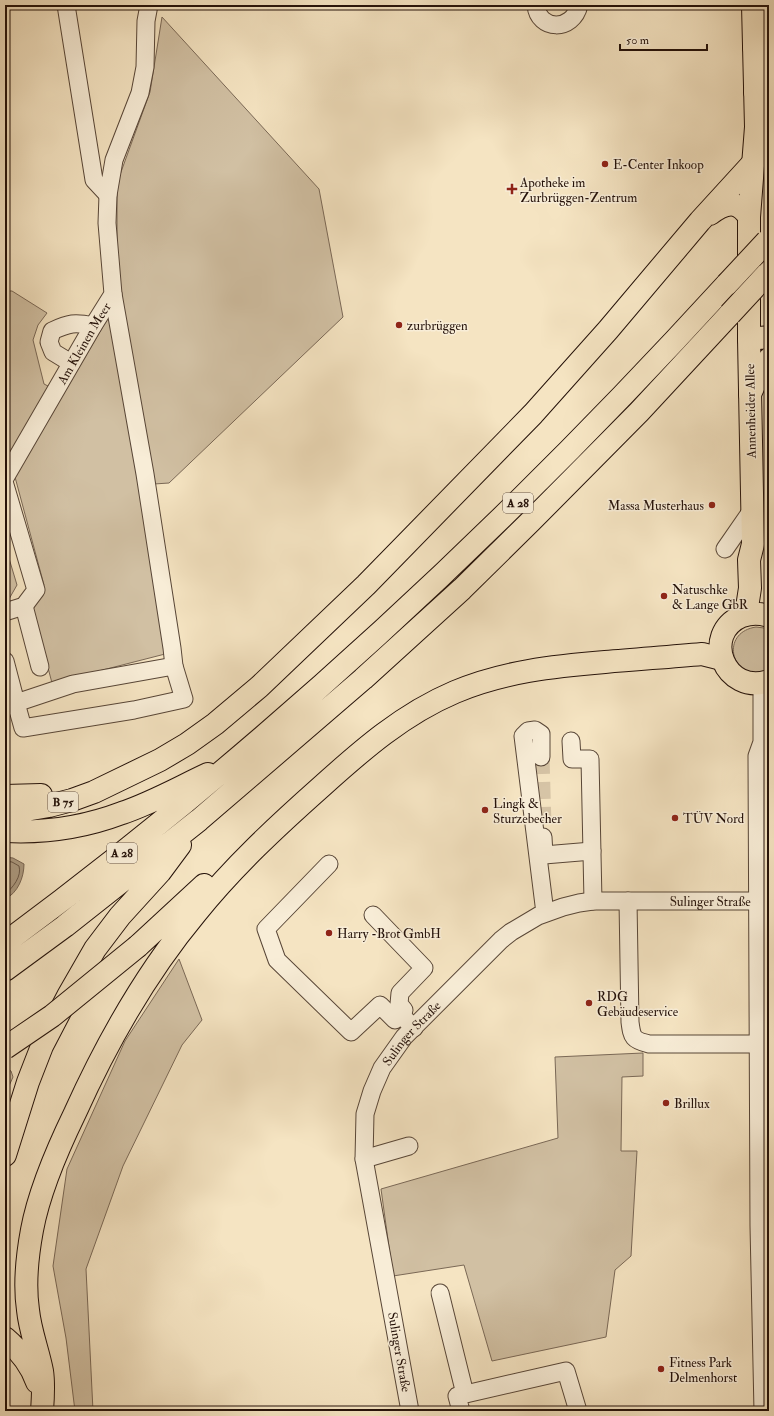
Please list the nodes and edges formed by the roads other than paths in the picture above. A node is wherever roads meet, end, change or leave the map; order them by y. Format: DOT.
graph roads {
  1 [pos="66,5"];
  2 [pos="149,5"];
  3 [pos="536,5"];
  4 [pos="579,5"];
  5 [pos="750,8"];
  6 [pos="754,47"];
  7 [pos="769,67"];
  8 [pos="762,90"];
  9 [pos="753,163"];
  10 [pos="108,195"];
  11 [pos="749,217"];
  12 [pos="700,221"];
  13 [pos="768,240"];
  14 [pos="762,274"];
  15 [pos="113,294"];
  16 [pos="93,326"];
  17 [pos="759,338"];
  18 [pos="769,360"];
  19 [pos="71,364"];
  20 [pos="750,394"];
  21 [pos="5,478"];
  22 [pos="5,485"];
  23 [pos="752,510"];
  24 [pos="725,549"];
  25 [pos="24,606"];
  26 [pos="5,612"];
  27 [pos="760,615"];
  28 [pos="722,659"];
  29 [pos="5,661"];
  30 [pos="174,666"];
  31 [pos="40,667"];
  32 [pos="760,682"];
  33 [pos="11,705"];
  34 [pos="571,741"];
  35 [pos="541,756"];
  36 [pos="236,760"];
  37 [pos="118,780"];
  38 [pos="763,788"];
  39 [pos="5,796"];
  40 [pos="5,812"];
  41 [pos="199,820"];
  42 [pos="282,822"];
  43 [pos="543,826"];
  44 [pos="5,831"];
  45 [pos="592,851"];
  46 [pos="329,864"];
  47 [pos="593,901"];
  48 [pos="628,901"];
  49 [pos="758,901"];
  50 [pos="545,913"];
  51 [pos="373,916"];
  52 [pos="5,943"];
  53 [pos="5,970"];
  54 [pos="400,1014"];
  55 [pos="414,1028"];
  56 [pos="759,1044"];
  57 [pos="5,1048"];
  58 [pos="409,1146"];
  59 [pos="5,1155"];
  60 [pos="364,1159"];
  61 [pos="440,1293"];
  62 [pos="5,1338"];
  63 [pos="465,1394"];
  64 [pos="43,1409"];
  65 [pos="410,1411"];
  66 [pos="461,1411"];
  67 [pos="578,1411"];
  68 [pos="763,1411"];
  1 -- 10 [label="street"];
  2 -- 10 [label="street, Am Kleinen Meer"];
  3 -- 4 [label="street"];
  5 -- 6 [label="main road, Annenheider Allee"];
  6 -- 7 [label="main road"];
  6 -- 8 [label="main road, Annenheider Allee"];
  8 -- 9 [label="main road, Annenheider Allee"];
  9 -- 11 [label="main road, Annenheider Allee"];
  9 -- 12 [label="main road"];
  10 -- 15 [label="street, Am Kleinen Meer"];
  11 -- 12 [label="main road"];
  11 -- 14 [label="main road, Annenheider Allee"];
  12 -- 37 [label="main road"];
  13 -- 36 [label="main road, A 28, bridge"];
  14 -- 17 [label="main road, Annenheider Allee"];
  14 -- 41 [label="main road, A 28, bridge"];
  15 -- 16 [label="street, Am Kleinen Meer"];
  15 -- 30 [label="street"];
  16 -- 19 [label="street, Am Kleinen Meer"];
  16 -- 19 [label="street"];
  17 -- 20 [label="main road, Annenheider Allee"];
  18 -- 20 [label="main road"];
  19 -- 21 [label="street, Am Kleinen Meer"];
  20 -- 23 [label="main road, Annenheider Allee"];
  22 -- 25 [label="street"];
  23 -- 24 [label="street"];
  23 -- 27 [label="main road, Annenheider Allee"];
  25 -- 26 [label="street"];
  25 -- 31 [label="street"];
  27 -- 28 [label="main road"];
  28 -- 32 [label="main road"];
  28 -- 42 [label="main road"];
  29 -- 33 [label="street"];
  30 -- 33 [label="street"];
  30 -- 33 [label="street"];
  32 -- 38 [label="street"];
  34 -- 45 [label="street"];
  35 -- 50 [label="street"];
  36 -- 44 [label="main road"];
  36 -- 52 [label="main road, A 28"];
  37 -- 39 [label="main road"];
  37 -- 40 [label="main road, B 75"];
  38 -- 49 [label="street"];
  41 -- 53 [label="main road, A 28"];
  41 -- 59 [label="main road"];
  42 -- 57 [label="main road, bridge"];
  42 -- 64 [label="main road"];
  43 -- 45 [label="street"];
  45 -- 47 [label="street"];
  46 -- 54 [label="street"];
  47 -- 48 [label="street, Sulinger Straße"];
  47 -- 50 [label="street, Sulinger Straße"];
  48 -- 49 [label="street, Sulinger Straße"];
  48 -- 56 [label="street"];
  49 -- 56 [label="street"];
  50 -- 55 [label="street, Sulinger Straße"];
  51 -- 54 [label="street"];
  54 -- 55 [label="street"];
  55 -- 60 [label="street, Sulinger Straße"];
  56 -- 68 [label="street"];
  58 -- 60 [label="street"];
  60 -- 65 [label="street, Sulinger Straße"];
  61 -- 63 [label="street"];
  62 -- 64 [label="main road"];
  63 -- 66 [label="street"];
  63 -- 67 [label="street"];
}
